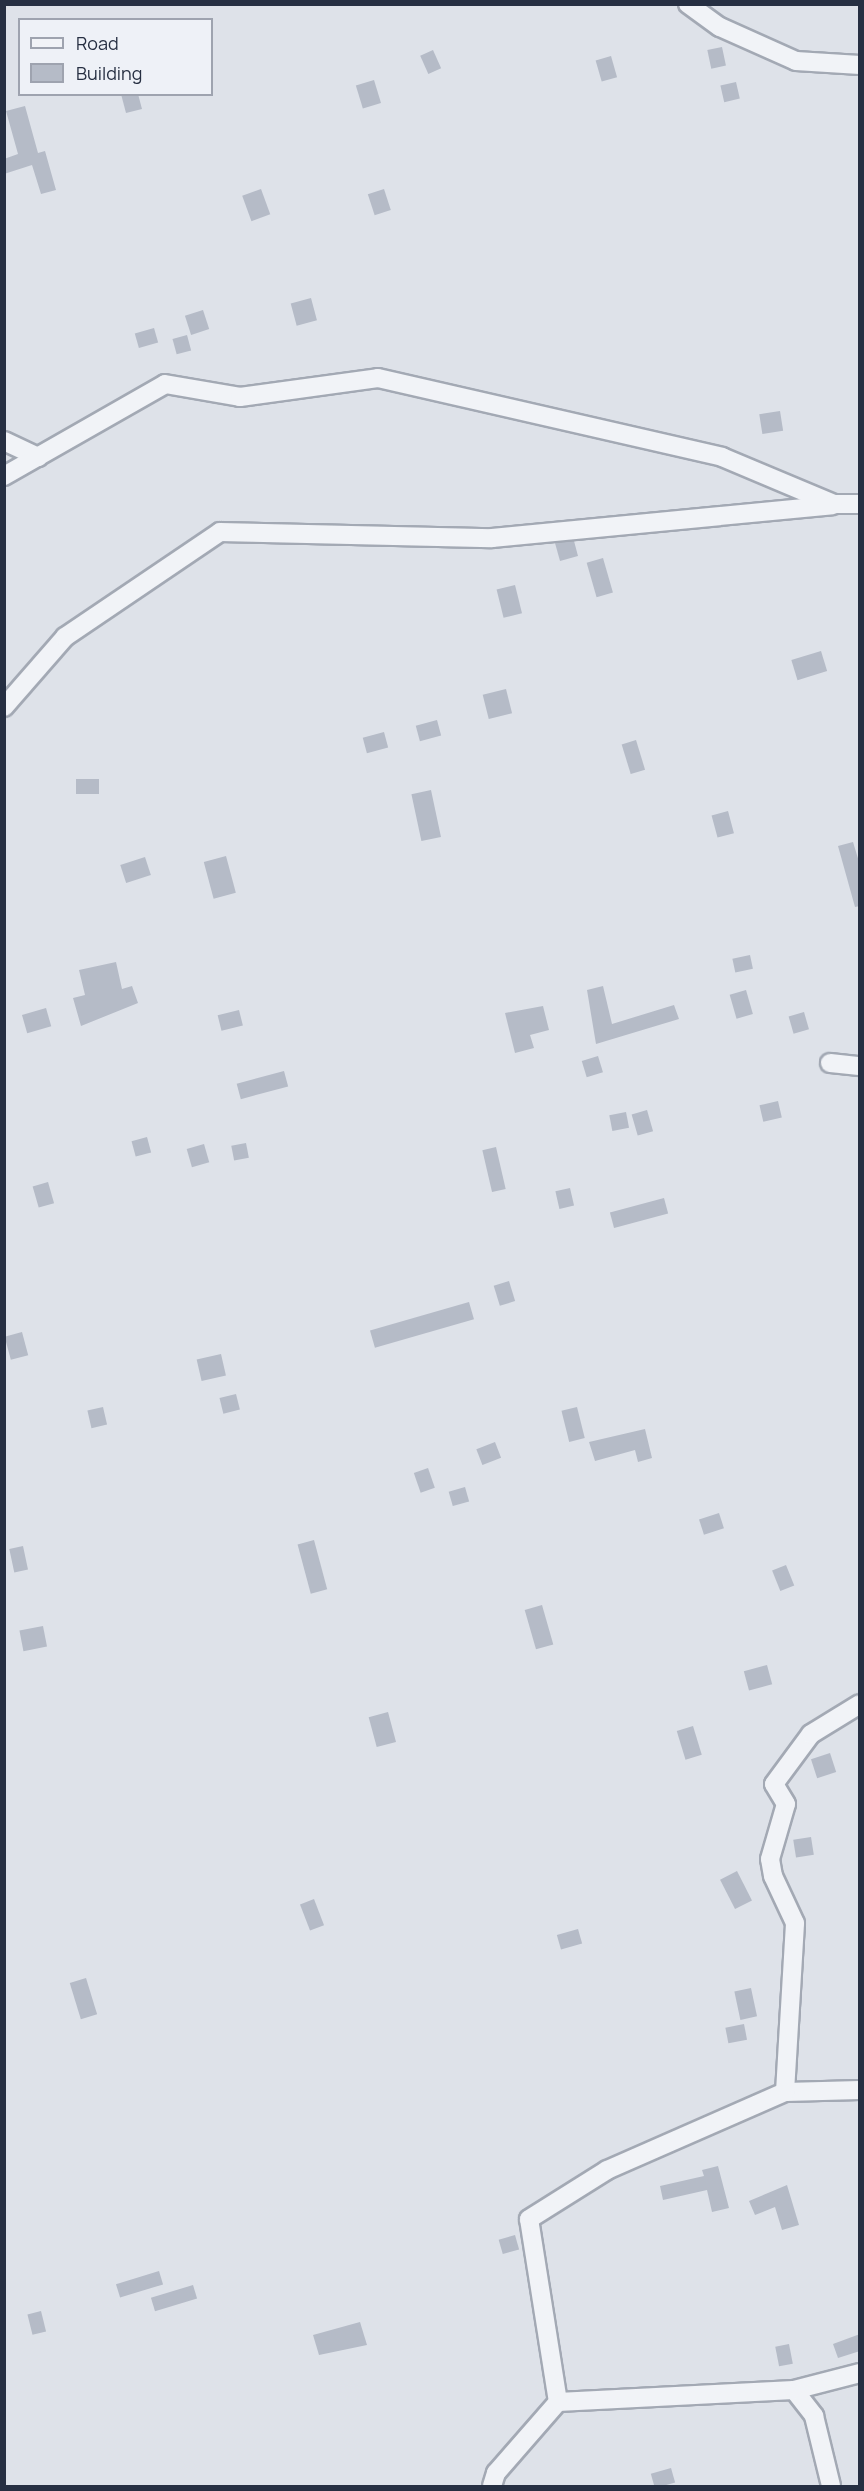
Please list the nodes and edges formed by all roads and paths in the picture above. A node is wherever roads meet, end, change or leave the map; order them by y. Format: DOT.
graph roads {
  1 [pos="688,4"];
  2 [pos="708,4"];
  3 [pos="720,27"];
  4 [pos="860,65"];
  5 [pos="4,441"];
  6 [pos="38,457"];
  7 [pos="4,476"];
  8 [pos="834,504"];
  9 [pos="860,504"];
  10 [pos="4,707"];
  11 [pos="830,1064"];
  12 [pos="860,1066"];
  13 [pos="860,1704"];
  14 [pos="860,2090"];
  15 [pos="785,2092"];
  16 [pos="860,2373"];
  17 [pos="794,2390"];
  18 [pos="558,2402"];
  19 [pos="492,2487"];
  20 [pos="831,2487"];
  1 -- 3 [label="street"];
  2 -- 3 [label="street"];
  3 -- 4 [label="street"];
  5 -- 6 [label="street"];
  6 -- 7 [label="street"];
  6 -- 8 [label="street"];
  8 -- 9 [label="street"];
  8 -- 10 [label="street"];
  11 -- 12 [label="street"];
  13 -- 15 [label="street"];
  14 -- 15 [label="street"];
  15 -- 18 [label="street"];
  16 -- 17 [label="street"];
  17 -- 18 [label="street"];
  17 -- 20 [label="street"];
  18 -- 19 [label="street"];
}
